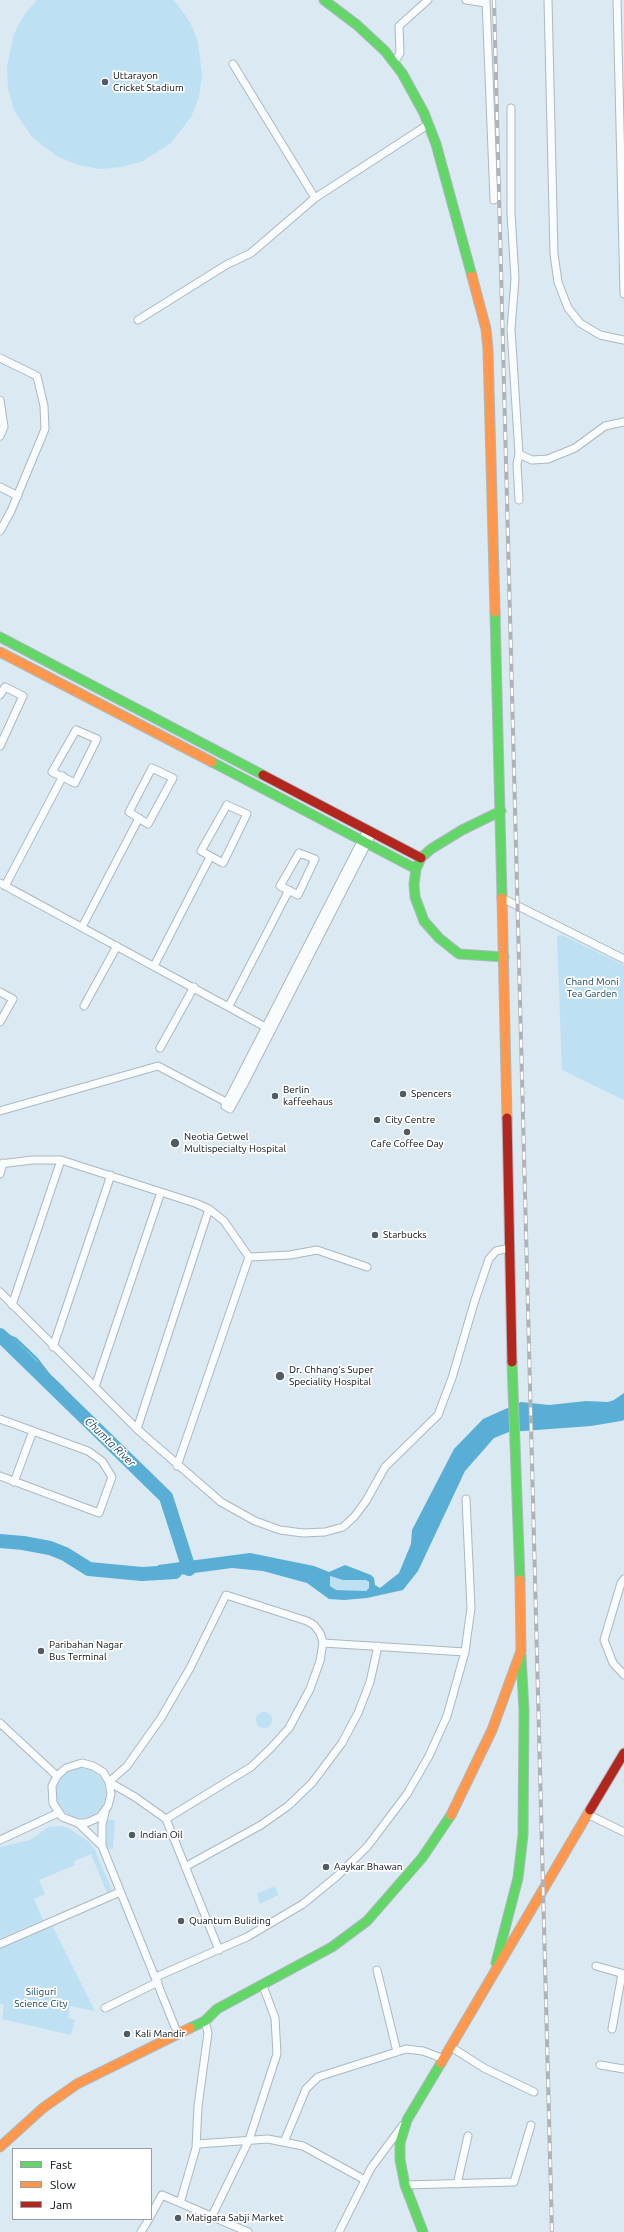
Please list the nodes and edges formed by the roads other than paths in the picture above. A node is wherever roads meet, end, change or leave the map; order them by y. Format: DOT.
graph roads {
  1 [pos="324,0"];
  2 [pos="416,0"];
  3 [pos="428,0"];
  4 [pos="466,0"];
  5 [pos="548,0"];
  6 [pos="617,0"];
  7 [pos="486,1"];
  8 [pos="421,6"];
  9 [pos="394,63"];
  10 [pos="233,64"];
  11 [pos="511,108"];
  12 [pos="429,124"];
  13 [pos="315,198"];
  14 [pos="494,200"];
  15 [pos="624,294"];
  16 [pos="138,320"];
  17 [pos="624,340"];
  18 [pos="0,358"];
  19 [pos="0,400"];
  20 [pos="624,422"];
  21 [pos="0,436"];
  22 [pos="519,454"];
  23 [pos="0,487"];
  24 [pos="18,496"];
  25 [pos="519,500"];
  26 [pos="0,531"];
  27 [pos="0,637"];
  28 [pos="0,652"];
  29 [pos="0,695"];
  30 [pos="0,746"];
  31 [pos="63,776"];
  32 [pos="501,811"];
  33 [pos="139,818"];
  34 [pos="370,831"];
  35 [pos="364,842"];
  36 [pos="210,857"];
  37 [pos="421,858"];
  38 [pos="416,869"];
  39 [pos="3,885"];
  40 [pos="289,890"];
  41 [pos="502,898"];
  42 [pos="82,927"];
  43 [pos="117,946"];
  44 [pos="504,957"];
  45 [pos="624,959"];
  46 [pos="154,966"];
  47 [pos="194,987"];
  48 [pos="0,992"];
  49 [pos="84,1006"];
  50 [pos="229,1006"];
  51 [pos="0,1022"];
  52 [pos="268,1028"];
  53 [pos="160,1048"];
  54 [pos="0,1110"];
  55 [pos="61,1160"];
  56 [pos="2,1164"];
  57 [pos="0,1174"];
  58 [pos="111,1176"];
  59 [pos="161,1192"];
  60 [pos="210,1209"];
  61 [pos="510,1248"];
  62 [pos="249,1257"];
  63 [pos="367,1267"];
  64 [pos="1,1294"];
  65 [pos="12,1304"];
  66 [pos="53,1347"];
  67 [pos="95,1387"];
  68 [pos="0,1419"];
  69 [pos="137,1429"];
  70 [pos="33,1431"];
  71 [pos="177,1466"];
  72 [pos="0,1476"];
  73 [pos="14,1482"];
  74 [pos="466,1499"];
  75 [pos="624,1579"];
  76 [pos="323,1643"];
  77 [pos="378,1646"];
  78 [pos="521,1651"];
  79 [pos="465,1652"];
  80 [pos="624,1675"];
  81 [pos="0,1723"];
  82 [pos="624,1753"];
  83 [pos="57,1776"];
  84 [pos="109,1782"];
  85 [pos="105,1811"];
  86 [pos="58,1813"];
  87 [pos="587,1814"];
  88 [pos="166,1819"];
  89 [pos="78,1824"];
  90 [pos="624,1832"];
  91 [pos="0,1840"];
  92 [pos="102,1846"];
  93 [pos="185,1867"];
  94 [pos="120,1892"];
  95 [pos="0,1944"];
  96 [pos="219,1950"];
  97 [pos="596,1966"];
  98 [pos="377,1970"];
  99 [pos="623,1974"];
  100 [pos="493,1975"];
  101 [pos="157,1980"];
  102 [pos="262,1986"];
  103 [pos="105,2008"];
  104 [pos="217,2009"];
  105 [pos="205,2021"];
  106 [pos="175,2027"];
  107 [pos="612,2029"];
  108 [pos="451,2047"];
  109 [pos="397,2052"];
  110 [pos="444,2059"];
  111 [pos="600,2065"];
  112 [pos="624,2069"];
  113 [pos="534,2092"];
  114 [pos="407,2120"];
  115 [pos="530,2124"];
  116 [pos="468,2136"];
  117 [pos="0,2138"];
  118 [pos="249,2140"];
  119 [pos="284,2142"];
  120 [pos="197,2144"];
  121 [pos="0,2147"];
  122 [pos="365,2180"];
  123 [pos="457,2184"];
  124 [pos="405,2185"];
  125 [pos="180,2203"];
  126 [pos="152,2213"];
  127 [pos="212,2216"];
  128 [pos="147,2220"];
  129 [pos="141,2232"];
  130 [pos="248,2232"];
  131 [pos="339,2232"];
  132 [pos="423,2232"];
  1 -- 9 [label="main road"];
  2 -- 8 [label="street"];
  3 -- 8 [label="street"];
  4 -- 7 [label="street"];
  5 -- 17 [label="street"];
  6 -- 15 [label="street"];
  7 -- 14 [label="street"];
  8 -- 9 [label="street"];
  9 -- 12 [label="main road"];
  10 -- 13 [label="street"];
  11 -- 22 [label="street"];
  12 -- 13 [label="street"];
  12 -- 32 [label="main road"];
  13 -- 16 [label="street"];
  18 -- 24 [label="street"];
  19 -- 21 [label="street"];
  20 -- 22 [label="street"];
  22 -- 25 [label="street"];
  23 -- 24 [label="street"];
  24 -- 26 [label="street"];
  27 -- 34 [label="main road"];
  28 -- 35 [label="main road"];
  29 -- 30 [label="street"];
  31 -- 31 [label="street"];
  31 -- 39 [label="street"];
  32 -- 37 [label="main road"];
  32 -- 41 [label="main road"];
  33 -- 33 [label="street"];
  33 -- 42 [label="street"];
  34 -- 35 [label="street"];
  34 -- 37 [label="main road"];
  35 -- 38 [label="main road"];
  35 -- 52 [label="street"];
  36 -- 36 [label="street"];
  36 -- 46 [label="street"];
  37 -- 38 [label="main road"];
  38 -- 44 [label="main road"];
  39 -- 42 [label="street"];
  40 -- 40 [label="street"];
  40 -- 50 [label="street"];
  41 -- 44 [label="main road"];
  41 -- 45 [label="street"];
  42 -- 43 [label="street"];
  43 -- 46 [label="street"];
  43 -- 49 [label="street"];
  44 -- 61 [label="main road"];
  46 -- 47 [label="street"];
  47 -- 50 [label="street"];
  47 -- 53 [label="street"];
  48 -- 51 [label="street"];
  50 -- 52 [label="street"];
  52 -- 54 [label="street"];
  55 -- 56 [label="street"];
  55 -- 58 [label="street"];
  55 -- 65 [label="street"];
  56 -- 57 [label="street"];
  58 -- 59 [label="street"];
  58 -- 66 [label="street"];
  59 -- 60 [label="street"];
  59 -- 67 [label="street"];
  60 -- 62 [label="street"];
  60 -- 69 [label="street"];
  61 -- 71 [label="street"];
  61 -- 78 [label="main road"];
  62 -- 63 [label="street"];
  62 -- 71 [label="street"];
  64 -- 65 [label="street"];
  65 -- 66 [label="street"];
  66 -- 67 [label="street"];
  67 -- 69 [label="street"];
  68 -- 70 [label="street"];
  69 -- 71 [label="street"];
  70 -- 73 [label="street"];
  70 -- 73 [label="street"];
  72 -- 73 [label="street"];
  74 -- 79 [label="street"];
  75 -- 80 [label="street"];
  76 -- 77 [label="street"];
  76 -- 84 [label="street"];
  76 -- 88 [label="street"];
  77 -- 79 [label="street"];
  77 -- 93 [label="street"];
  78 -- 100 [label="main road"];
  78 -- 102 [label="main road"];
  79 -- 96 [label="street"];
  81 -- 83 [label="street"];
  82 -- 87 [label="main road"];
  83 -- 84 [label="street"];
  83 -- 86 [label="street"];
  84 -- 85 [label="street"];
  84 -- 88 [label="street"];
  85 -- 89 [label="street"];
  85 -- 92 [label="street"];
  86 -- 89 [label="street"];
  86 -- 91 [label="street"];
  87 -- 90 [label="street"];
  87 -- 100 [label="main road"];
  88 -- 93 [label="street"];
  89 -- 92 [label="street"];
  92 -- 94 [label="street"];
  93 -- 96 [label="street"];
  94 -- 95 [label="street"];
  94 -- 101 [label="street"];
  96 -- 101 [label="street"];
  97 -- 99 [label="street"];
  98 -- 109 [label="street"];
  99 -- 107 [label="street"];
  100 -- 108 [label="main road"];
  101 -- 103 [label="street"];
  101 -- 106 [label="street"];
  102 -- 104 [label="main road"];
  102 -- 118 [label="street"];
  104 -- 105 [label="main road"];
  104 -- 106 [label="main road"];
  105 -- 120 [label="street"];
  105 -- 121 [label="main road"];
  106 -- 117 [label="main road"];
  108 -- 110 [label="main road"];
  108 -- 113 [label="street"];
  109 -- 110 [label="street"];
  109 -- 119 [label="street"];
  110 -- 114 [label="main road"];
  111 -- 112 [label="street"];
  114 -- 122 [label="street"];
  114 -- 124 [label="main road"];
  115 -- 123 [label="street"];
  116 -- 123 [label="street"];
  118 -- 119 [label="street"];
  118 -- 120 [label="street"];
  118 -- 127 [label="street"];
  119 -- 122 [label="street"];
  120 -- 125 [label="street"];
  122 -- 131 [label="street"];
  123 -- 124 [label="street"];
  124 -- 132 [label="main road"];
  125 -- 126 [label="street"];
  125 -- 127 [label="street"];
  127 -- 130 [label="street"];
  128 -- 129 [label="street"];
}
